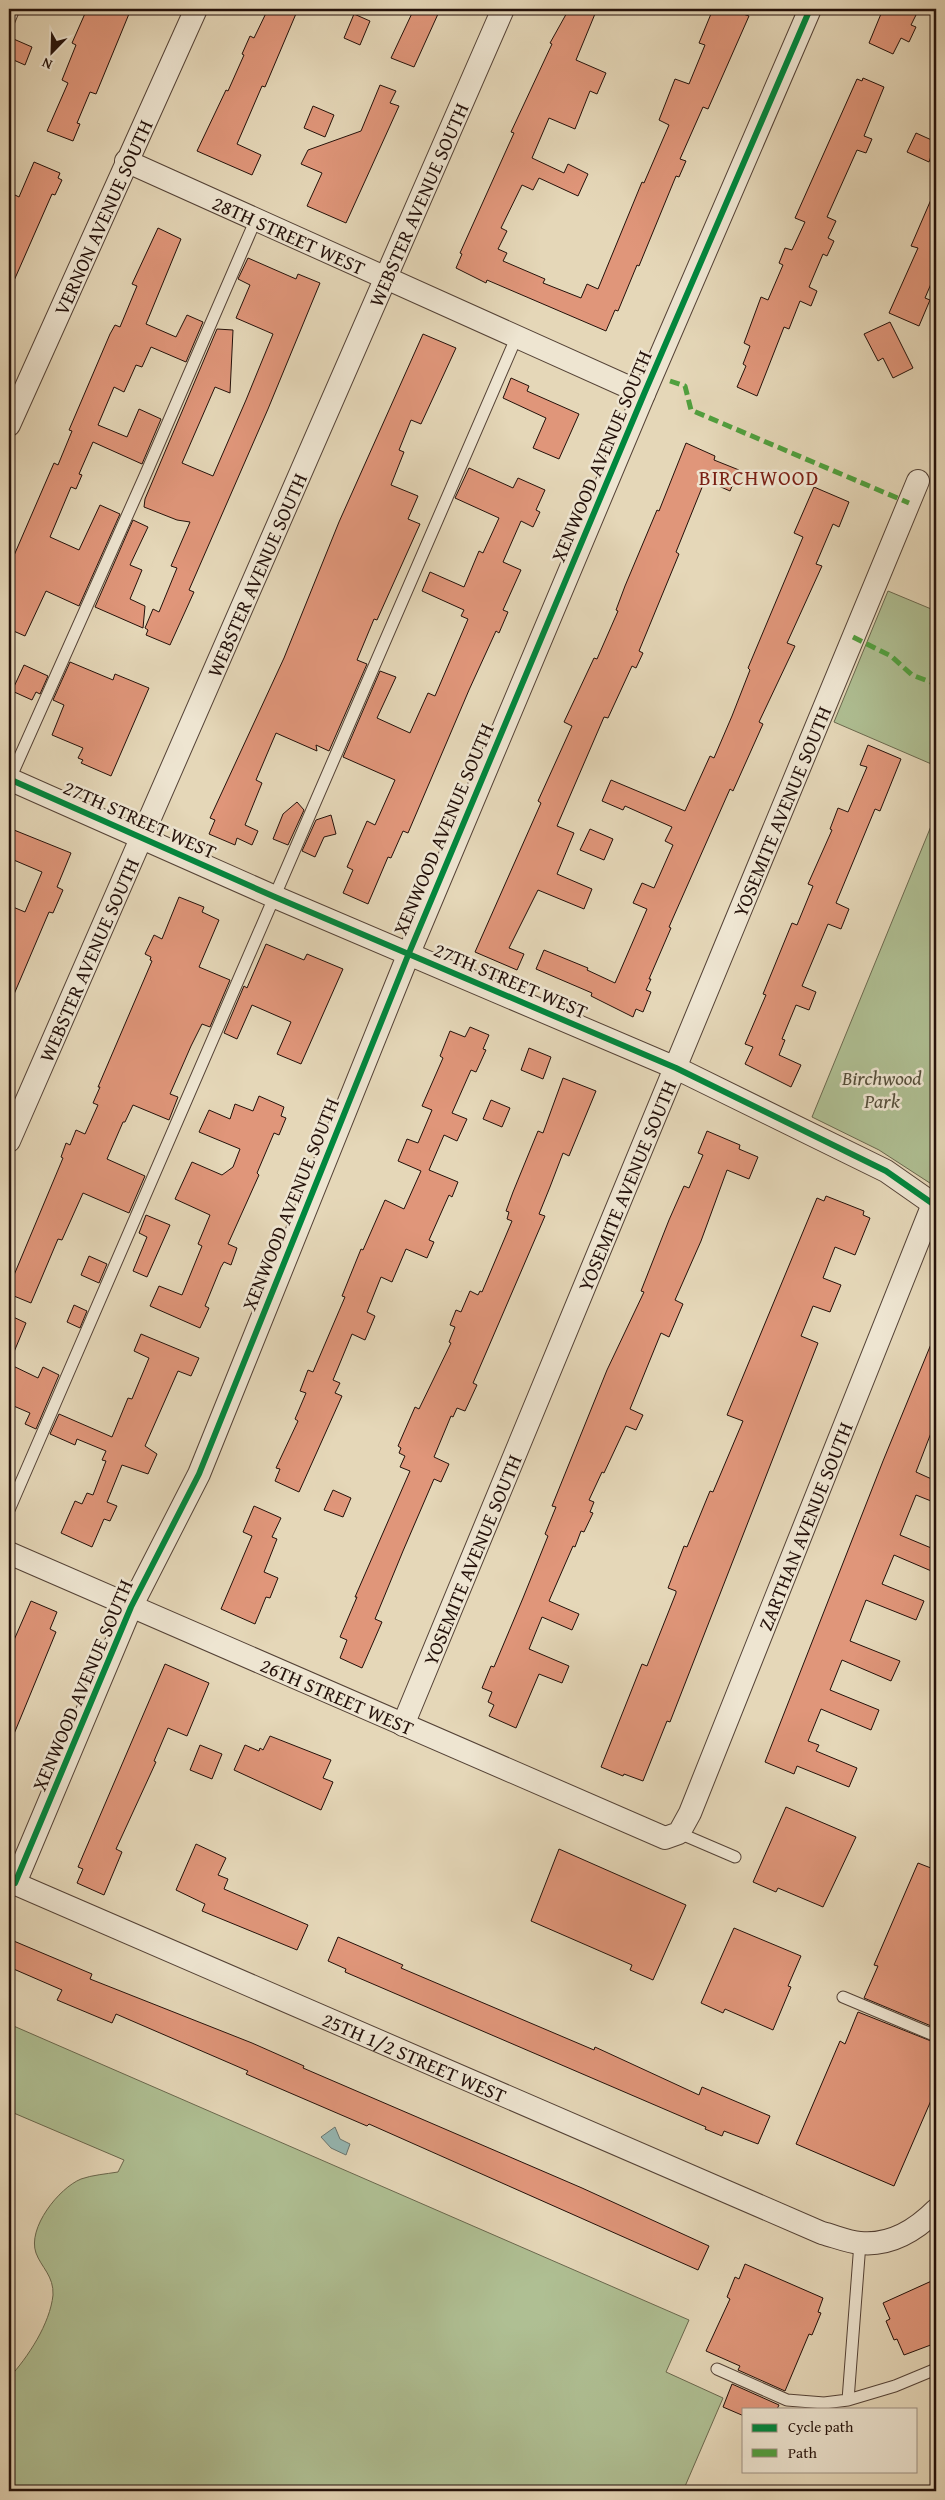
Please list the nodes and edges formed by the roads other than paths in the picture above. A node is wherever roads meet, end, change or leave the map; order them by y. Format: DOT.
graph roads {
  1 [pos="14,9"];
  2 [pos="196,9"];
  3 [pos="503,9"];
  4 [pos="810,9"];
  5 [pos="9,22"];
  6 [pos="126,161"];
  7 [pos="256,219"];
  8 [pos="386,278"];
  9 [pos="517,336"];
  10 [pos="644,394"];
  11 [pos="9,425"];
  12 [pos="918,481"];
  13 [pos="9,780"];
  14 [pos="142,838"];
  15 [pos="276,897"];
  16 [pos="409,953"];
  17 [pos="676,1068"];
  18 [pos="9,1141"];
  19 [pos="935,1205"];
  20 [pos="9,1510"];
  21 [pos="9,1553"];
  22 [pos="131,1607"];
  23 [pos="403,1725"];
  24 [pos="672,1836"];
  25 [pos="735,1857"];
  26 [pos="12,1882"];
  27 [pos="843,1997"];
  28 [pos="936,2036"];
  29 [pos="936,2210"];
  30 [pos="860,2244"];
  31 [pos="717,2369"];
  32 [pos="936,2369"];
  33 [pos="848,2400"];
  1 -- 5 [label="lane"];
  2 -- 6 [label="street, VERNON AVENUE SOUTH"];
  3 -- 8 [label="street, WEBSTER AVENUE SOUTH"];
  4 -- 10 [label="street, XENWOOD AVENUE SOUTH"];
  6 -- 7 [label="street, 28TH STREET WEST"];
  6 -- 11 [label="street, VERNON AVENUE SOUTH"];
  7 -- 8 [label="street, 28TH STREET WEST"];
  7 -- 13 [label="lane"];
  8 -- 9 [label="street, 28TH STREET WEST"];
  8 -- 14 [label="street, WEBSTER AVENUE SOUTH"];
  9 -- 10 [label="street, 28TH STREET WEST"];
  9 -- 15 [label="lane"];
  10 -- 16 [label="street, XENWOOD AVENUE SOUTH"];
  12 -- 17 [label="street, YOSEMITE AVENUE SOUTH"];
  13 -- 14 [label="street, 27TH STREET WEST"];
  14 -- 15 [label="street, 27TH STREET WEST"];
  14 -- 18 [label="street, WEBSTER AVENUE SOUTH"];
  15 -- 16 [label="street, 27TH STREET WEST"];
  15 -- 20 [label="lane"];
  16 -- 17 [label="street, 27TH STREET WEST"];
  16 -- 22 [label="street, XENWOOD AVENUE SOUTH"];
  17 -- 19 [label="street, 27TH STREET WEST"];
  17 -- 23 [label="street, YOSEMITE AVENUE SOUTH"];
  19 -- 24 [label="street, ZARTHAN AVENUE SOUTH"];
  21 -- 22 [label="street, 26TH STREET WEST"];
  22 -- 23 [label="street, 26TH STREET WEST"];
  22 -- 26 [label="street, XENWOOD AVENUE SOUTH"];
  23 -- 24 [label="street, 26TH STREET WEST"];
  24 -- 25 [label="lane"];
  26 -- 30 [label="street, 25TH 1/2 STREET WEST"];
  27 -- 28 [label="lane"];
  29 -- 30 [label="street"];
  30 -- 33 [label="lane"];
  31 -- 33 [label="lane"];
  32 -- 33 [label="lane"];
}
